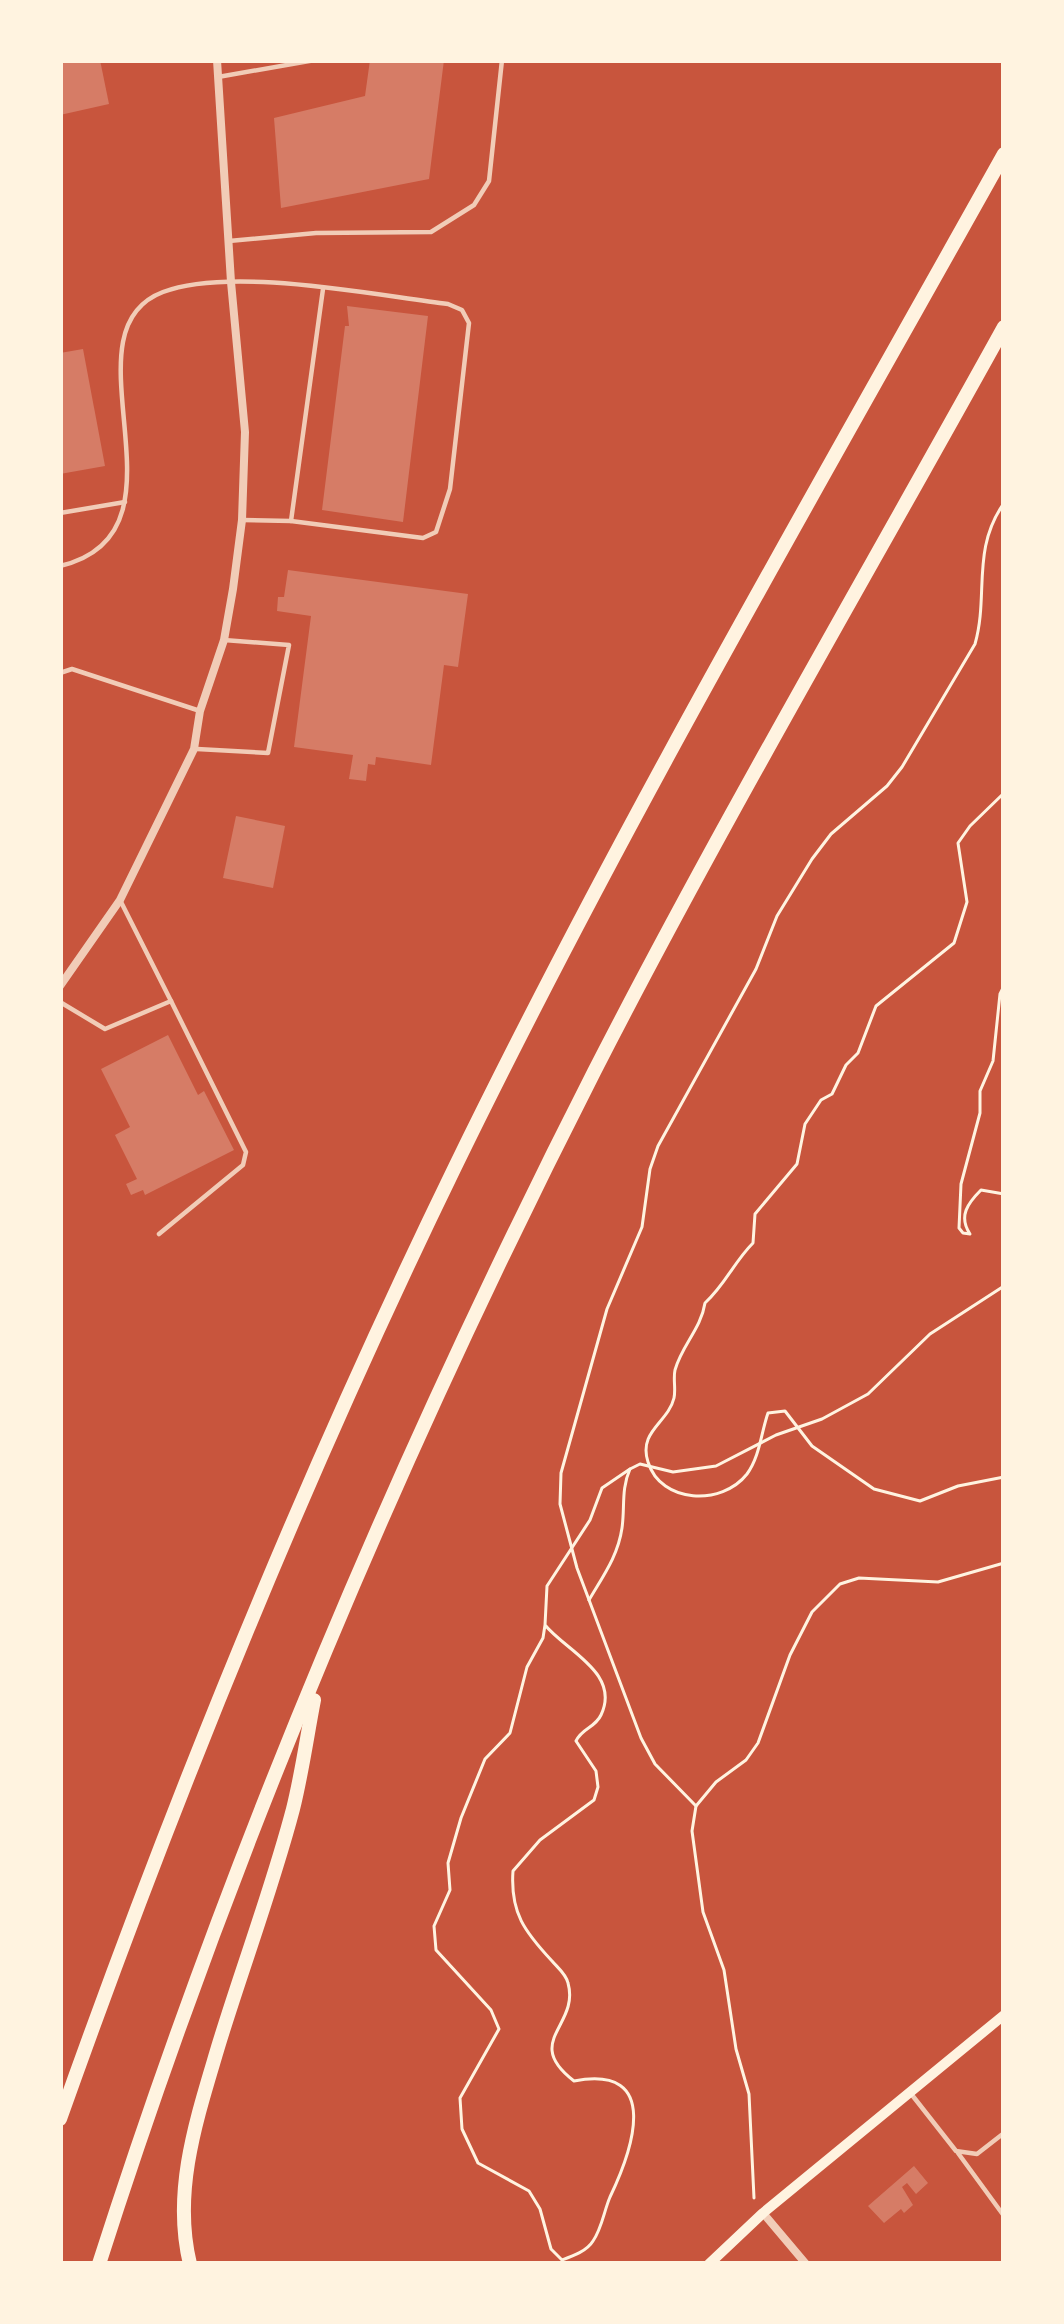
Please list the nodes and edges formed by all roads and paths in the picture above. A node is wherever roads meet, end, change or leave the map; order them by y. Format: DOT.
graph roads {
  1 [pos="217,60"];
  2 [pos="315,60"];
  3 [pos="502,60"];
  4 [pos="218,77"];
  5 [pos="1004,154"];
  6 [pos="229,241"];
  7 [pos="231,283"];
  8 [pos="323,289"];
  9 [pos="1004,327"];
  10 [pos="124,502"];
  11 [pos="1004,502"];
  12 [pos="60,512"];
  13 [pos="242,520"];
  14 [pos="291,521"];
  15 [pos="60,566"];
  16 [pos="224,640"];
  17 [pos="60,673"];
  18 [pos="200,711"];
  19 [pos="194,749"];
  20 [pos="1004,793"];
  21 [pos="120,900"];
  22 [pos="60,986"];
  23 [pos="1004,986"];
  24 [pos="171,1000"];
  25 [pos="60,1002"];
  26 [pos="1004,1195"];
  27 [pos="160,1234"];
  28 [pos="1004,1286"];
  29 [pos="798,1428"];
  30 [pos="760,1443"];
  31 [pos="648,1464"];
  32 [pos="630,1469"];
  33 [pos="1004,1477"];
  34 [pos="571,1545"];
  35 [pos="1004,1563"];
  36 [pos="589,1600"];
  37 [pos="544,1625"];
  38 [pos="320,1669"];
  39 [pos="696,1806"];
  40 [pos="1004,2015"];
  41 [pos="909,2092"];
  42 [pos="60,2120"];
  43 [pos="1004,2133"];
  44 [pos="956,2151"];
  45 [pos="759,2216"];
  46 [pos="1004,2216"];
  47 [pos="99,2264"];
  48 [pos="190,2264"];
  49 [pos="709,2264"];
  50 [pos="806,2264"];
  1 -- 4 [label="street"];
  2 -- 4 [label="lane"];
  3 -- 6 [label="lane"];
  4 -- 6 [label="street"];
  5 -- 42 [label="highway"];
  6 -- 7 [label="street"];
  7 -- 8 [label="lane"];
  7 -- 10 [label="lane"];
  7 -- 13 [label="street"];
  8 -- 14 [label="lane"];
  8 -- 14 [label="lane"];
  9 -- 38 [label="highway"];
  10 -- 12 [label="lane"];
  10 -- 15 [label="lane"];
  11 -- 34 [label="path"];
  13 -- 14 [label="lane"];
  13 -- 16 [label="street"];
  16 -- 18 [label="street"];
  16 -- 19 [label="lane"];
  17 -- 18 [label="lane"];
  18 -- 19 [label="street"];
  19 -- 21 [label="street"];
  20 -- 31 [label="path"];
  21 -- 22 [label="street"];
  21 -- 24 [label="lane"];
  23 -- 26 [label="path"];
  24 -- 25 [label="lane"];
  24 -- 27 [label="lane"];
  28 -- 29 [label="path"];
  29 -- 30 [label="path"];
  29 -- 30 [label="path"];
  29 -- 33 [label="path"];
  30 -- 31 [label="path"];
  30 -- 31 [label="path"];
  31 -- 32 [label="path"];
  32 -- 34 [label="path"];
  32 -- 36 [label="path"];
  34 -- 36 [label="path"];
  34 -- 37 [label="path"];
  35 -- 39 [label="path"];
  36 -- 39 [label="path"];
  37 -- 37 [label="path"];
  38 -- 47 [label="highway"];
  38 -- 48 [label="highway"];
  39 -- 45 [label="path"];
  40 -- 41 [label="main road"];
  41 -- 44 [label="lane"];
  41 -- 45 [label="main road"];
  43 -- 44 [label="lane"];
  44 -- 46 [label="lane"];
  45 -- 49 [label="main road"];
  45 -- 50 [label="street"];
}
